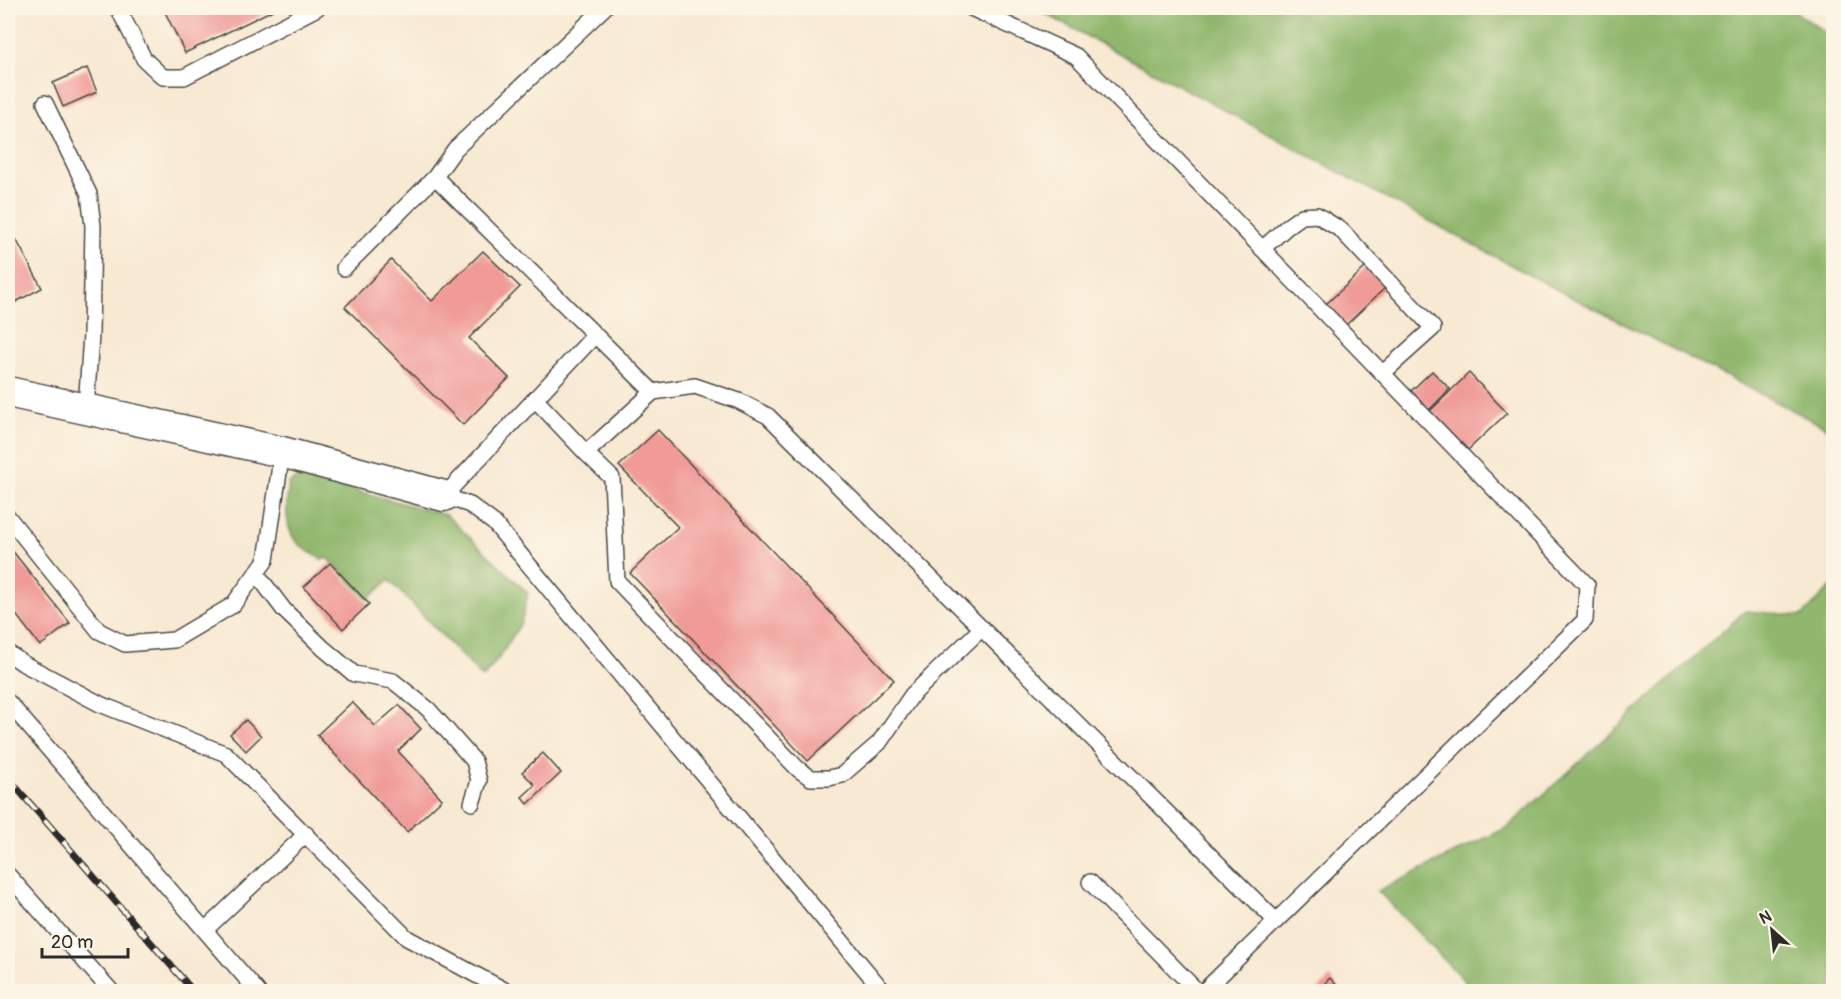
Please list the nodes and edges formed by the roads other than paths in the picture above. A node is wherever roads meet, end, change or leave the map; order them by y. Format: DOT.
graph roads {
  1 [pos="118,8"];
  2 [pos="317,8"];
  3 [pos="604,8"];
  4 [pos="971,8"];
  5 [pos="45,103"];
  6 [pos="435,177"];
  7 [pos="1262,249"];
  8 [pos="344,268"];
  9 [pos="595,335"];
  10 [pos="1383,373"];
  11 [pos="8,392"];
  12 [pos="653,392"];
  13 [pos="535,399"];
  14 [pos="86,408"];
  15 [pos="282,452"];
  16 [pos="586,453"];
  17 [pos="444,496"];
  18 [pos="8,517"];
  19 [pos="256,573"];
  20 [pos="982,628"];
  21 [pos="8,653"];
  22 [pos="8,702"];
  23 [pos="472,803"];
  24 [pos="306,834"];
  25 [pos="8,874"];
  26 [pos="1090,882"];
  27 [pos="1276,921"];
  28 [pos="205,930"];
  29 [pos="112,992"];
  30 [pos="258,992"];
  31 [pos="508,992"];
  32 [pos="884,992"];
  33 [pos="1198,992"];
  34 [pos="1203,992"];
  1 -- 2 [label="lane"];
  3 -- 6 [label="lane"];
  4 -- 7 [label="lane"];
  5 -- 14 [label="lane"];
  6 -- 8 [label="lane"];
  6 -- 9 [label="lane"];
  7 -- 10 [label="lane"];
  7 -- 10 [label="lane"];
  9 -- 12 [label="lane"];
  9 -- 13 [label="lane"];
  10 -- 27 [label="lane"];
  11 -- 14 [label="street"];
  12 -- 16 [label="lane"];
  12 -- 20 [label="lane"];
  13 -- 16 [label="lane"];
  13 -- 17 [label="lane"];
  14 -- 15 [label="street"];
  15 -- 17 [label="street"];
  15 -- 19 [label="lane"];
  16 -- 20 [label="lane"];
  17 -- 32 [label="lane"];
  18 -- 19 [label="lane"];
  19 -- 23 [label="lane"];
  20 -- 27 [label="lane"];
  21 -- 24 [label="lane"];
  22 -- 28 [label="lane"];
  24 -- 28 [label="lane"];
  24 -- 31 [label="lane"];
  25 -- 29 [label="lane"];
  26 -- 33 [label="lane"];
  27 -- 34 [label="lane"];
  28 -- 30 [label="lane"];
}
